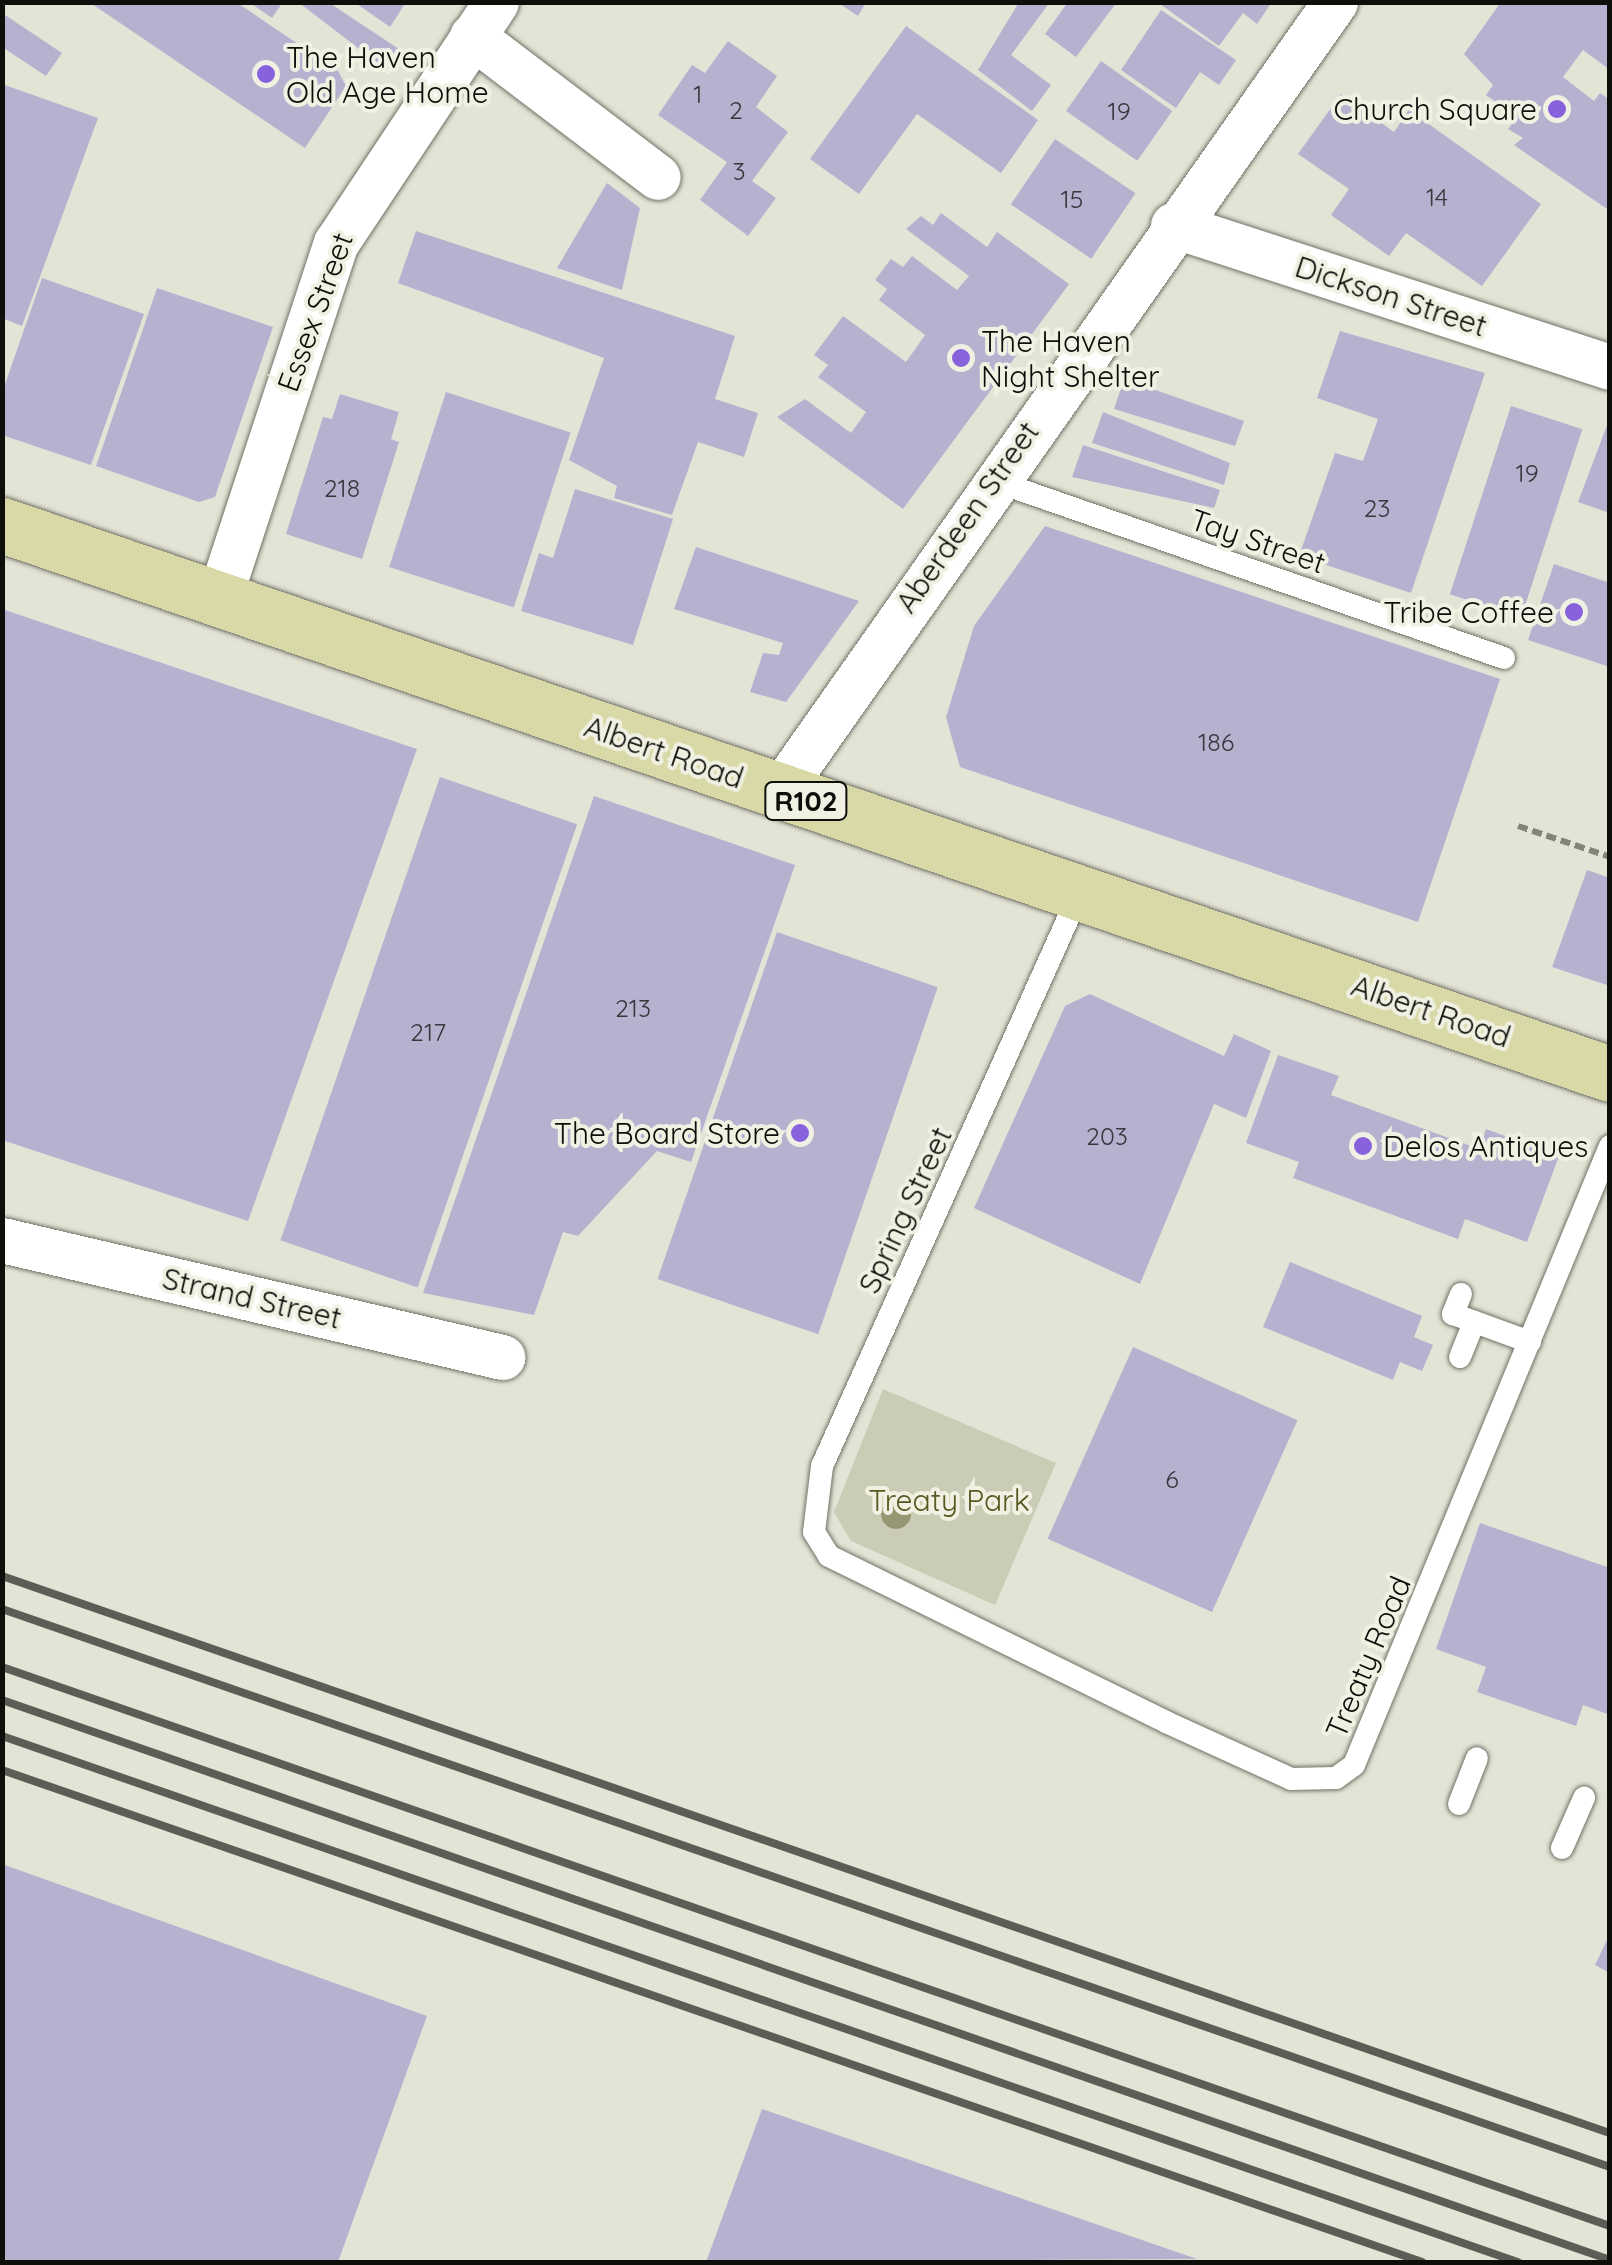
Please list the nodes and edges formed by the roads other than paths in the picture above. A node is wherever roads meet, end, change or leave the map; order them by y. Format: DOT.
graph roads {
  1 [pos="1335,2"];
  2 [pos="484,19"];
  3 [pos="658,177"];
  4 [pos="1173,225"];
  5 [pos="1610,368"];
  6 [pos="992,480"];
  7 [pos="2,525"];
  8 [pos="219,598"];
  9 [pos="1504,658"];
  10 [pos="780,792"];
  11 [pos="1080,891"];
  12 [pos="1610,1074"];
  13 [pos="1610,1146"];
  14 [pos="2,1240"];
  15 [pos="1461,1294"];
  16 [pos="1474,1322"];
  17 [pos="1530,1342"];
  18 [pos="502,1357"];
  19 [pos="1460,1358"];
  20 [pos="829,1556"];
  21 [pos="1477,1758"];
  22 [pos="1584,1798"];
  23 [pos="1459,1804"];
  24 [pos="1562,1848"];
  1 -- 4 [label="street, Aberdeen Street"];
  2 -- 3 [label="street"];
  2 -- 8 [label="street, Essex Street"];
  4 -- 5 [label="street, Dickson Street"];
  4 -- 6 [label="street, Aberdeen Street"];
  6 -- 9 [label="lane, Tay Street"];
  6 -- 10 [label="street, Aberdeen Street"];
  7 -- 8 [label="main road, Albert Road / R102"];
  8 -- 10 [label="main road, Albert Road / R102"];
  10 -- 11 [label="main road, Albert Road / R102"];
  11 -- 12 [label="main road, Albert Road / R102"];
  11 -- 20 [label="lane, Spring Street"];
  13 -- 17 [label="lane, Treaty Road"];
  14 -- 18 [label="street, Strand Street"];
  15 -- 16 [label="lane"];
  16 -- 17 [label="lane"];
  16 -- 19 [label="lane"];
  17 -- 20 [label="lane, Treaty Road"];
  21 -- 23 [label="lane"];
  22 -- 24 [label="lane"];
}
